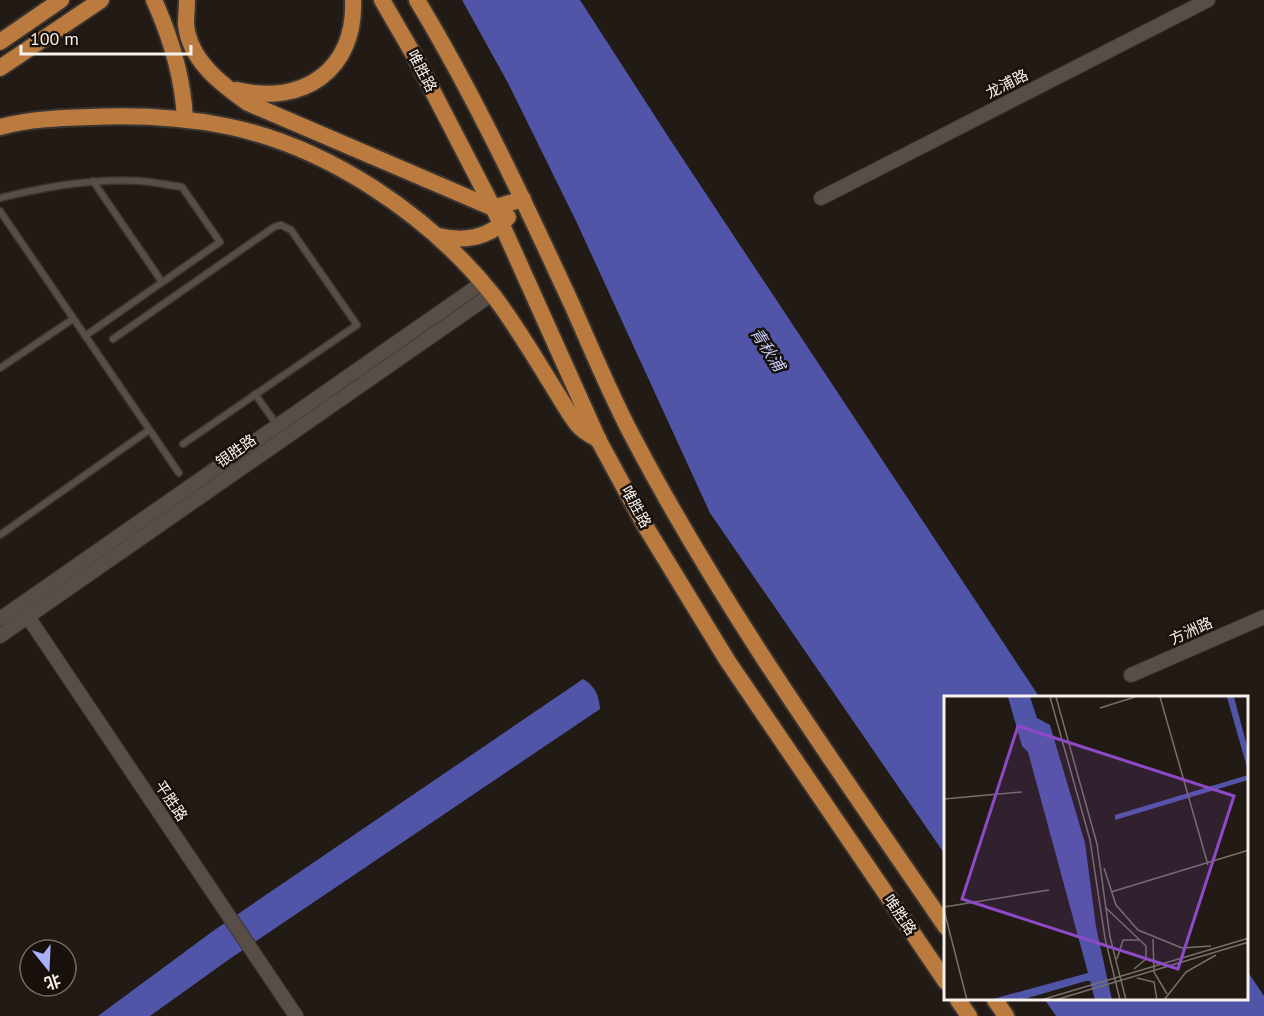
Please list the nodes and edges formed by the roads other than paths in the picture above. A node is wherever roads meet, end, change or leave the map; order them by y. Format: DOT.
graph roads {
  1 [pos="61,0"];
  2 [pos="100,0"];
  3 [pos="154,0"];
  4 [pos="187,0"];
  5 [pos="353,0"];
  6 [pos="382,0"];
  7 [pos="417,0"];
  8 [pos="1208,0"];
  9 [pos="0,42"];
  10 [pos="0,68"];
  11 [pos="226,88"];
  12 [pos="185,119"];
  13 [pos="0,127"];
  14 [pos="93,181"];
  15 [pos="0,198"];
  16 [pos="821,198"];
  17 [pos="523,199"];
  18 [pos="493,208"];
  19 [pos="0,211"];
  20 [pos="502,225"];
  21 [pos="438,236"];
  22 [pos="162,282"];
  23 [pos="487,289"];
  24 [pos="74,319"];
  25 [pos="85,336"];
  26 [pos="113,339"];
  27 [pos="0,368"];
  28 [pos="255,394"];
  29 [pos="277,425"];
  30 [pos="149,430"];
  31 [pos="599,441"];
  32 [pos="183,444"];
  33 [pos="179,473"];
  34 [pos="0,535"];
  35 [pos="19,605"];
  36 [pos="27,617"];
  37 [pos="1264,617"];
  38 [pos="0,619"];
  39 [pos="0,636"];
  40 [pos="1131,675"];
  41 [pos="944,924"];
  42 [pos="944,979"];
  43 [pos="959,1001"];
  44 [pos="996,1001"];
  45 [pos="296,1016"];
  46 [pos="969,1016"];
  47 [pos="1006,1016"];
  1 -- 9 [label="main road"];
  2 -- 10 [label="main road"];
  3 -- 12 [label="main road"];
  4 -- 11 [label="main road"];
  5 -- 11 [label="main road"];
  6 -- 18 [label="main road, 唯胜路"];
  7 -- 17 [label="main road, 唯胜路"];
  8 -- 16 [label="street, 龙浦路"];
  11 -- 18 [label="main road"];
  12 -- 13 [label="main road"];
  12 -- 21 [label="main road"];
  14 -- 15 [label="lane"];
  14 -- 22 [label="lane"];
  14 -- 22 [label="lane"];
  17 -- 18 [label="main road"];
  17 -- 20 [label="main road"];
  17 -- 41 [label="main road, 唯胜路"];
  18 -- 20 [label="main road, 唯胜路"];
  19 -- 24 [label="lane"];
  20 -- 21 [label="main road"];
  20 -- 31 [label="main road, 唯胜路"];
  21 -- 23 [label="main road"];
  22 -- 25 [label="lane"];
  23 -- 29 [label="street, 银胜路"];
  23 -- 31 [label="main road"];
  23 -- 36 [label="street, 银胜路"];
  24 -- 25 [label="lane"];
  24 -- 27 [label="lane"];
  25 -- 30 [label="lane"];
  26 -- 28 [label="lane"];
  28 -- 29 [label="lane"];
  28 -- 32 [label="lane"];
  29 -- 35 [label="street, 银胜路"];
  30 -- 33 [label="lane"];
  30 -- 34 [label="lane"];
  31 -- 42 [label="main road, 唯胜路"];
  35 -- 36 [label="street, 平胜路"];
  35 -- 38 [label="street, 银胜路"];
  36 -- 39 [label="street, 银胜路"];
  36 -- 45 [label="street, 平胜路"];
  37 -- 40 [label="street, 方洲路"];
  43 -- 46 [label="main road"];
  44 -- 47 [label="main road"];
}
